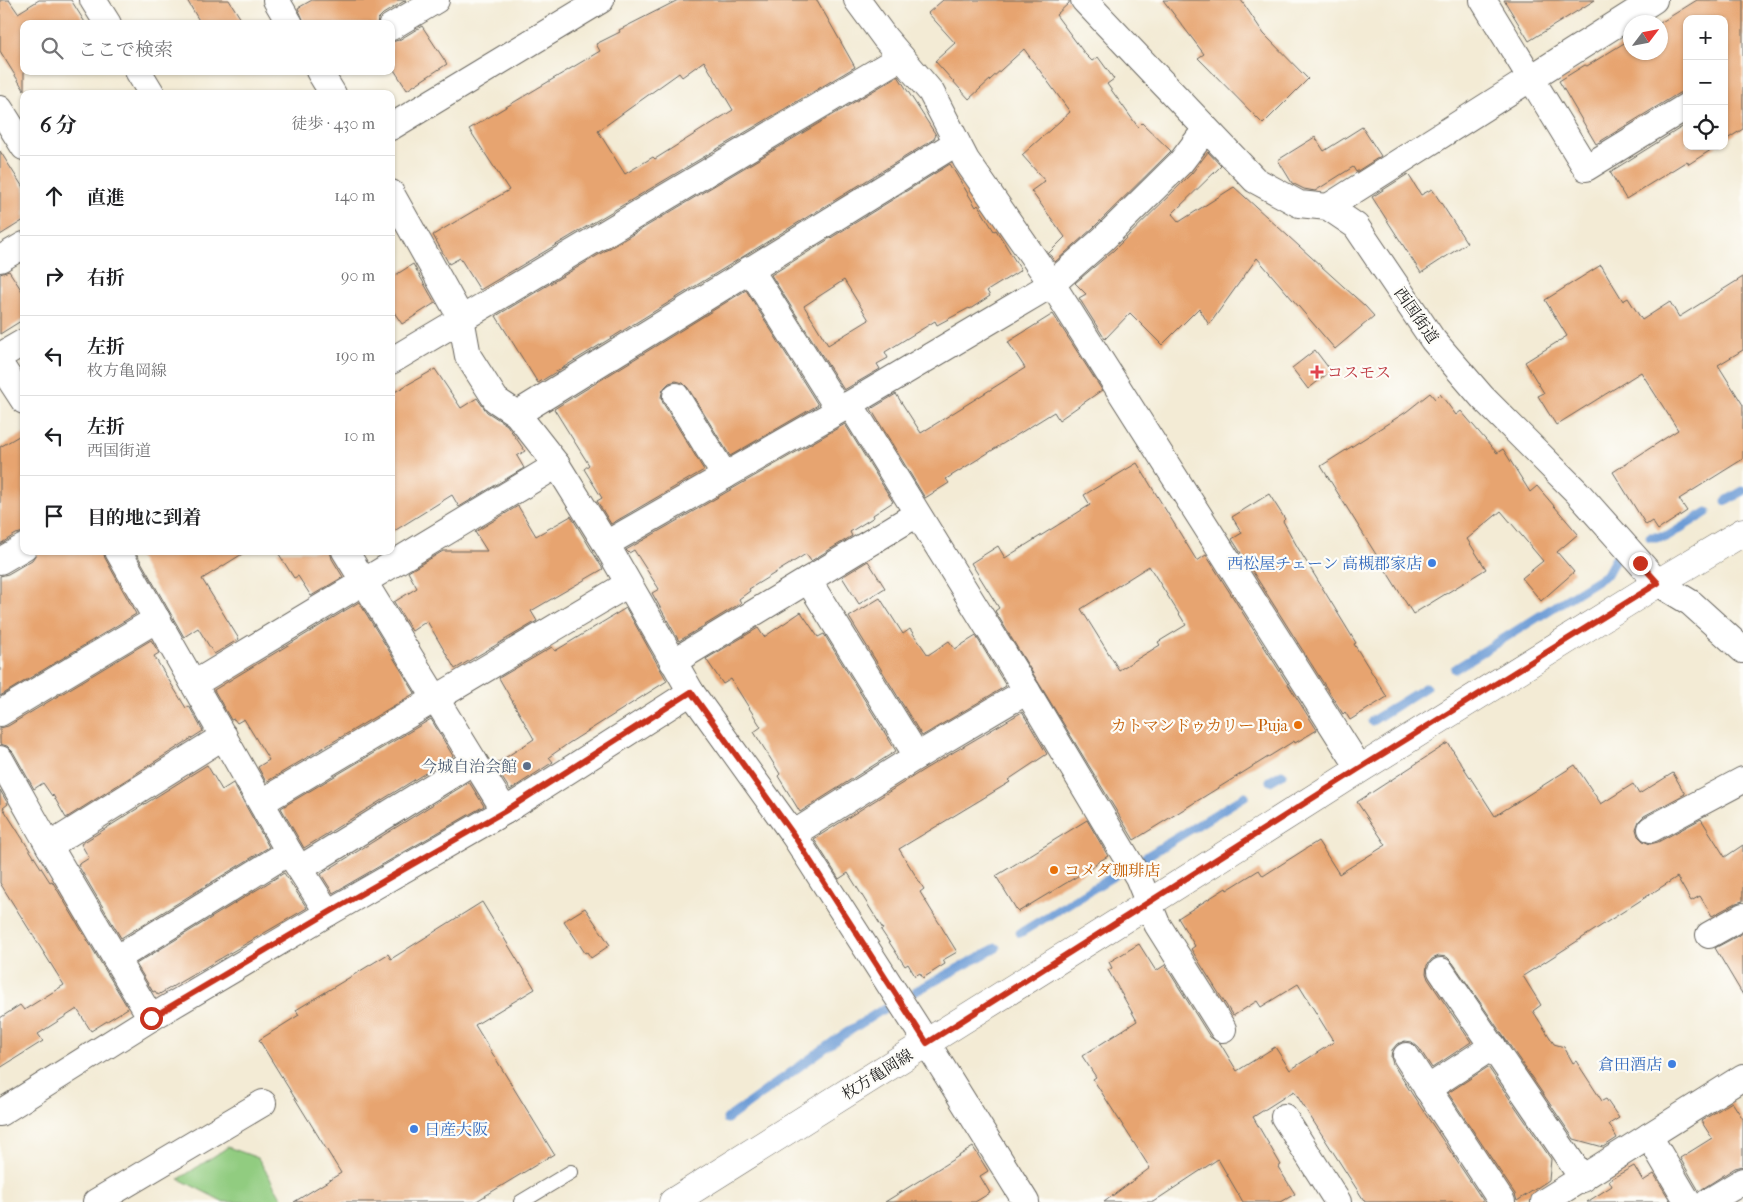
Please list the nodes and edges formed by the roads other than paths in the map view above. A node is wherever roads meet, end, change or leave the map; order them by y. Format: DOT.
graph roads {
  1 [pos="93,0"];
  2 [pos="436,0"];
  3 [pos="601,0"];
  4 [pos="857,0"];
  5 [pos="1084,0"];
  6 [pos="1483,0"];
  7 [pos="1654,0"];
  8 [pos="106,20"];
  9 [pos="395,25"];
  10 [pos="901,57"];
  11 [pos="140,75"];
  12 [pos="321,75"];
  13 [pos="1531,78"];
  14 [pos="150,90"];
  15 [pos="331,90"];
  16 [pos="1683,108"];
  17 [pos="0,110"];
  18 [pos="395,125"];
  19 [pos="1206,129"];
  20 [pos="20,142"];
  21 [pos="956,143"];
  22 [pos="395,200"];
  23 [pos="1328,207"];
  24 [pos="20,246"];
  25 [pos="0,259"];
  26 [pos="750,269"];
  27 [pos="1052,284"];
  28 [pos="462,318"];
  29 [pos="20,344"];
  30 [pos="0,356"];
  31 [pos="395,359"];
  32 [pos="0,364"];
  33 [pos="20,395"];
  34 [pos="676,396"];
  35 [pos="844,407"];
  36 [pos="517,414"];
  37 [pos="557,464"];
  38 [pos="725,476"];
  39 [pos="917,514"];
  40 [pos="1743,532"];
  41 [pos="606,544"];
  42 [pos="20,550"];
  43 [pos="120,555"];
  44 [pos="347,555"];
  45 [pos="0,561"];
  46 [pos="363,580"];
  47 [pos="808,580"];
  48 [pos="1658,583"];
  49 [pos="628,584"];
  50 [pos="157,619"];
  51 [pos="1743,650"];
  52 [pos="673,662"];
  53 [pos="194,684"];
  54 [pos="1027,691"];
  55 [pos="691,692"];
  56 [pos="435,698"];
  57 [pos="0,713"];
  58 [pos="224,736"];
  59 [pos="917,756"];
  60 [pos="0,759"];
  61 [pos="474,761"];
  62 [pos="1360,768"];
  63 [pos="1743,780"];
  64 [pos="262,802"];
  65 [pos="505,811"];
  66 [pos="1650,829"];
  67 [pos="793,834"];
  68 [pos="49,846"];
  69 [pos="295,860"];
  70 [pos="1149,903"];
  71 [pos="328,913"];
  72 [pos="1743,916"];
  73 [pos="1709,934"];
  74 [pos="116,959"];
  75 [pos="1441,971"];
  76 [pos="151,1018"];
  77 [pos="1223,1029"];
  78 [pos="927,1043"];
  79 [pos="1493,1046"];
  80 [pos="1406,1056"];
  81 [pos="1743,1077"];
  82 [pos="1428,1089"];
  83 [pos="263,1104"];
  84 [pos="0,1113"];
  85 [pos="1284,1117"];
  86 [pos="1649,1136"];
  87 [pos="571,1172"];
  88 [pos="1583,1179"];
  89 [pos="1743,1181"];
  90 [pos="96,1202"];
  91 [pos="521,1202"];
  92 [pos="673,1202"];
  93 [pos="1026,1202"];
  94 [pos="1338,1202"];
  95 [pos="1502,1202"];
  96 [pos="1544,1202"];
  97 [pos="1688,1202"];
  98 [pos="1708,1202"];
  1 -- 8 [label="street"];
  2 -- 9 [label="street"];
  3 -- 18 [label="street"];
  4 -- 10 [label="street"];
  5 -- 19 [label="street, 西国街道"];
  6 -- 13 [label="street"];
  7 -- 13 [label="street"];
  10 -- 21 [label="street"];
  10 -- 28 [label="street"];
  11 -- 14 [label="street"];
  12 -- 15 [label="street"];
  13 -- 16 [label="street"];
  13 -- 23 [label="street"];
  17 -- 20 [label="street"];
  19 -- 23 [label="street, 西国街道"];
  19 -- 27 [label="street"];
  21 -- 26 [label="street"];
  21 -- 27 [label="street"];
  22 -- 28 [label="street"];
  23 -- 48 [label="street, 西国街道"];
  24 -- 25 [label="street"];
  26 -- 35 [label="street"];
  26 -- 36 [label="street"];
  27 -- 35 [label="street"];
  27 -- 62 [label="street"];
  28 -- 31 [label="street"];
  28 -- 36 [label="street"];
  29 -- 30 [label="street"];
  32 -- 33 [label="street"];
  34 -- 38 [label="street"];
  35 -- 38 [label="street"];
  35 -- 39 [label="street"];
  36 -- 37 [label="street"];
  37 -- 41 [label="street"];
  37 -- 46 [label="street"];
  38 -- 41 [label="street"];
  39 -- 47 [label="street"];
  39 -- 54 [label="street"];
  40 -- 48 [label="main road, 枚方亀岡線"];
  41 -- 49 [label="street"];
  42 -- 45 [label="street"];
  43 -- 50 [label="street"];
  44 -- 46 [label="street"];
  46 -- 53 [label="street"];
  46 -- 56 [label="street"];
  47 -- 52 [label="street"];
  47 -- 59 [label="street"];
  48 -- 51 [label="street, 西国街道"];
  48 -- 62 [label="main road, 枚方亀岡線"];
  49 -- 52 [label="street"];
  49 -- 56 [label="street"];
  50 -- 53 [label="street"];
  50 -- 57 [label="street"];
  52 -- 55 [label="street"];
  53 -- 58 [label="street"];
  54 -- 59 [label="street"];
  54 -- 70 [label="street"];
  55 -- 65 [label="street"];
  55 -- 67 [label="street"];
  56 -- 61 [label="street"];
  56 -- 64 [label="street"];
  58 -- 64 [label="street"];
  58 -- 68 [label="street"];
  59 -- 67 [label="street"];
  60 -- 68 [label="street"];
  61 -- 65 [label="street"];
  61 -- 69 [label="street"];
  62 -- 70 [label="main road, 枚方亀岡線"];
  63 -- 66 [label="street"];
  64 -- 69 [label="street"];
  65 -- 71 [label="street"];
  67 -- 78 [label="street"];
  68 -- 74 [label="street"];
  69 -- 71 [label="street"];
  69 -- 74 [label="street"];
  70 -- 77 [label="street"];
  70 -- 78 [label="main road, 枚方亀岡線"];
  71 -- 76 [label="street"];
  72 -- 73 [label="street"];
  74 -- 76 [label="street"];
  75 -- 79 [label="street"];
  76 -- 84 [label="street"];
  78 -- 92 [label="main road, 枚方亀岡線"];
  78 -- 93 [label="street"];
  79 -- 82 [label="street"];
  79 -- 88 [label="street"];
  80 -- 82 [label="street"];
  81 -- 86 [label="street"];
  82 -- 95 [label="street"];
  83 -- 90 [label="street"];
  85 -- 94 [label="street"];
  86 -- 88 [label="street"];
  86 -- 97 [label="street"];
  87 -- 91 [label="lane"];
  88 -- 96 [label="street"];
  89 -- 98 [label="street"];
}
